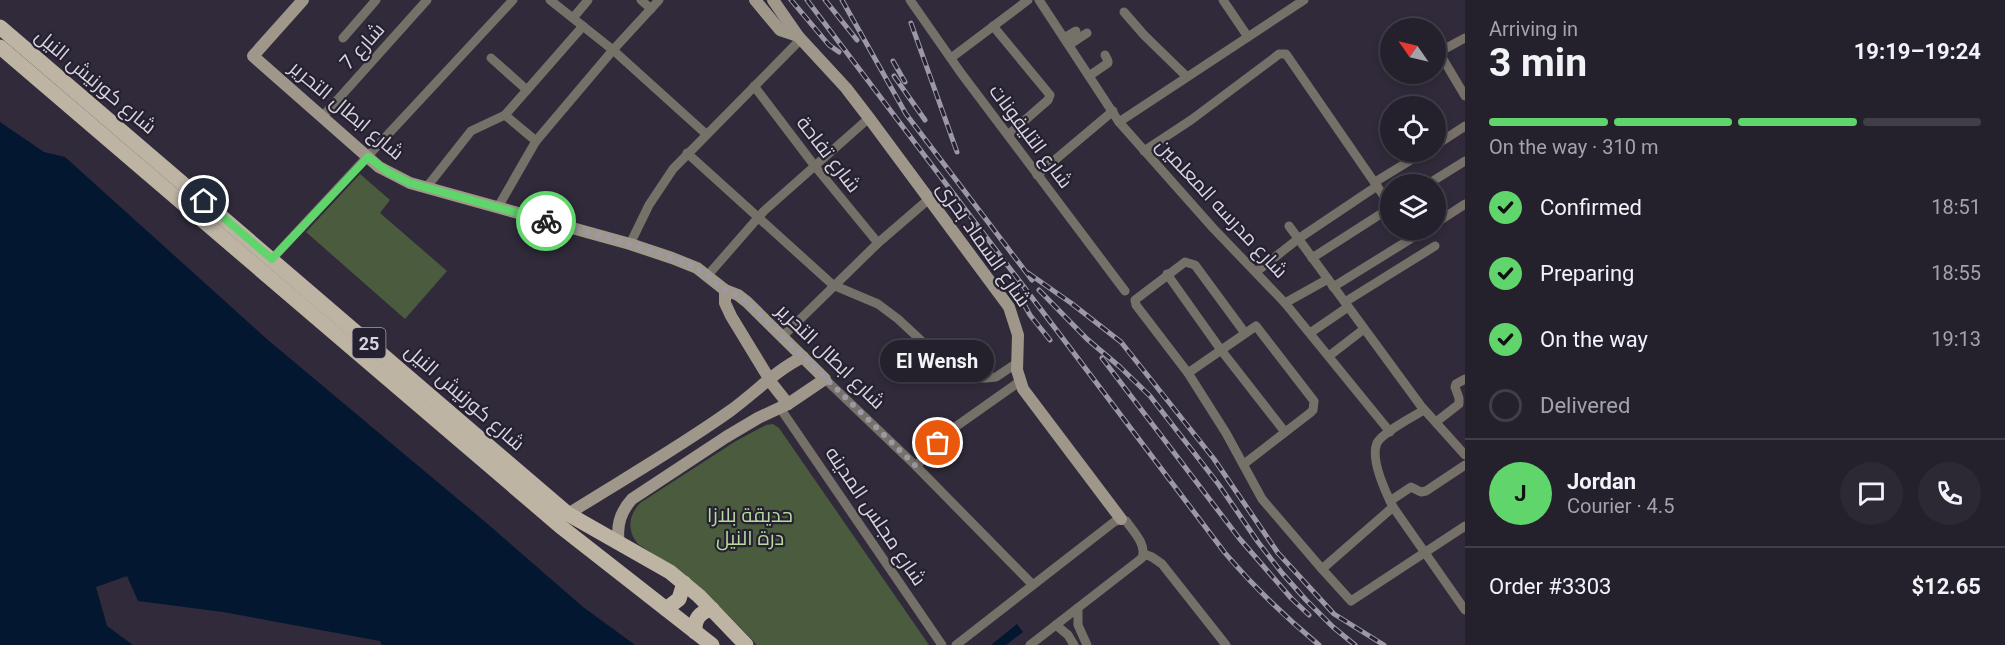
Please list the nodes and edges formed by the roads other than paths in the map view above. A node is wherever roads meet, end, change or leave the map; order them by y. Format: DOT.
graph roads {
  1 [pos="303,0"];
  2 [pos="376,0"];
  3 [pos="427,0"];
  4 [pos="513,0"];
  5 [pos="550,0"];
  6 [pos="588,0"];
  7 [pos="641,0"];
  8 [pos="659,0"];
  9 [pos="755,0"];
  10 [pos="773,0"];
  11 [pos="924,0"];
  12 [pos="1028,0"];
  13 [pos="1039,0"];
  14 [pos="1224,0"];
  15 [pos="1304,0"];
  16 [pos="912,3"];
  17 [pos="651,9"];
  18 [pos="1124,12"];
  19 [pos="573,18"];
  20 [pos="582,26"];
  21 [pos="993,26"];
  22 [pos="0,27"];
  23 [pos="1076,31"];
  24 [pos="1087,33"];
  25 [pos="800,37"];
  26 [pos="1248,37"];
  27 [pos="343,38"];
  28 [pos="1465,38"];
  29 [pos="1067,42"];
  30 [pos="0,46"];
  31 [pos="613,50"];
  32 [pos="1105,55"];
  33 [pos="491,58"];
  34 [pos="951,58"];
  35 [pos="1089,76"];
  36 [pos="1186,76"];
  37 [pos="754,86"];
  38 [pos="527,90"];
  39 [pos="1465,96"];
  40 [pos="1113,111"];
  41 [pos="323,116"];
  42 [pos="505,116"];
  43 [pos="870,118"];
  44 [pos="1119,122"];
  45 [pos="1465,126"];
  46 [pos="706,134"];
  47 [pos="1008,135"];
  48 [pos="1446,138"];
  49 [pos="536,141"];
  50 [pos="1144,152"];
  51 [pos="687,153"];
  52 [pos="368,157"];
  53 [pos="1465,161"];
  54 [pos="1409,162"];
  55 [pos="814,165"];
  56 [pos="1444,174"];
  57 [pos="1037,175"];
  58 [pos="1376,184"];
  59 [pos="426,188"];
  60 [pos="1380,190"];
  61 [pos="929,199"];
  62 [pos="1465,204"];
  63 [pos="498,207"];
  64 [pos="1380,213"];
  65 [pos="1446,216"];
  66 [pos="758,218"];
  67 [pos="1289,226"];
  68 [pos="1298,239"];
  69 [pos="1400,240"];
  70 [pos="878,243"];
  71 [pos="630,244"];
  72 [pos="1435,246"];
  73 [pos="1312,258"];
  74 [pos="272,259"];
  75 [pos="1256,272"];
  76 [pos="1167,274"];
  77 [pos="708,275"];
  78 [pos="1330,283"];
  79 [pos="833,285"];
  80 [pos="724,290"];
  81 [pos="1125,291"];
  82 [pos="1285,303"];
  83 [pos="1346,305"];
  84 [pos="1364,329"];
  85 [pos="1250,330"];
  86 [pos="1310,333"];
  87 [pos="783,336"];
  88 [pos="1221,350"];
  89 [pos="1329,356"];
  90 [pos="803,357"];
  91 [pos="1017,363"];
  92 [pos="1188,373"];
  93 [pos="769,378"];
  94 [pos="1465,379"];
  95 [pos="825,380"];
  96 [pos="1019,382"];
  97 [pos="784,406"];
  98 [pos="1424,410"];
  99 [pos="1436,422"];
  100 [pos="1285,432"];
  101 [pos="1390,432"];
  102 [pos="1461,444"];
  103 [pos="1465,455"];
  104 [pos="1244,464"];
  105 [pos="1465,465"];
  106 [pos="916,466"];
  107 [pos="1391,504"];
  108 [pos="568,514"];
  109 [pos="1121,519"];
  110 [pos="1465,526"];
  111 [pos="619,543"];
  112 [pos="1425,553"];
  113 [pos="1144,554"];
  114 [pos="1322,569"];
  115 [pos="684,583"];
  116 [pos="1032,584"];
  117 [pos="1078,608"];
  118 [pos="666,609"];
  119 [pos="712,609"];
  120 [pos="1465,610"];
  121 [pos="1056,625"];
  122 [pos="695,632"];
  123 [pos="711,645"];
  124 [pos="746,645"];
  125 [pos="942,645"];
  126 [pos="956,645"];
  127 [pos="1030,645"];
  128 [pos="1074,645"];
  129 [pos="1087,645"];
  130 [pos="1226,645"];
  1 -- 41 [label="street, شارع ابطال التحرير"];
  2 -- 27 [label="street"];
  3 -- 41 [label="street, شارع 7"];
  4 -- 52 [label="street"];
  5 -- 19 [label="street"];
  6 -- 19 [label="street"];
  7 -- 17 [label="street"];
  8 -- 17 [label="street"];
  9 -- 25 [label="street, شارع السماد بحرى"];
  10 -- 25 [label="street, شارع السماد بحرى"];
  11 -- 16 [label="street"];
  12 -- 21 [label="street"];
  13 -- 29 [label="street, شارع مدرسه المعلمين"];
  14 -- 26 [label="street"];
  15 -- 26 [label="street"];
  16 -- 34 [label="street, شارع التليفونات"];
  17 -- 31 [label="street"];
  18 -- 36 [label="street"];
  19 -- 20 [label="street"];
  20 -- 31 [label="street"];
  20 -- 38 [label="street"];
  21 -- 34 [label="street"];
  21 -- 47 [label="street"];
  22 -- 74 [label="main road, شارع كورنيش النيل / 25"];
  23 -- 29 [label="street"];
  24 -- 29 [label="street"];
  25 -- 37 [label="street"];
  25 -- 43 [label="street, شارع السماد بحرى"];
  26 -- 36 [label="street"];
  28 -- 39 [label="street"];
  29 -- 35 [label="street, شارع مدرسه المعلمين"];
  30 -- 118 [label="main road, شارع كورنيش النيل / 25"];
  31 -- 46 [label="street"];
  31 -- 49 [label="street"];
  32 -- 35 [label="street"];
  33 -- 38 [label="street"];
  34 -- 47 [label="street, شارع التليفونات"];
  35 -- 40 [label="street, شارع مدرسه المعلمين"];
  36 -- 44 [label="street"];
  37 -- 46 [label="street"];
  37 -- 55 [label="street, شارع تفاحة"];
  38 -- 42 [label="street"];
  40 -- 44 [label="street, شارع مدرسه المعلمين"];
  40 -- 57 [label="street"];
  41 -- 52 [label="street, شارع ابطال التحرير"];
  42 -- 49 [label="street"];
  42 -- 59 [label="street"];
  43 -- 55 [label="street"];
  43 -- 61 [label="street, شارع السماد بحرى"];
  44 -- 50 [label="street, شارع مدرسه المعلمين"];
  45 -- 48 [label="street"];
  46 -- 51 [label="street"];
  47 -- 57 [label="street, شارع التليفونات"];
  49 -- 63 [label="street"];
  50 -- 58 [label="street"];
  50 -- 75 [label="street, شارع مدرسه المعلمين"];
  51 -- 66 [label="street"];
  51 -- 71 [label="street"];
  52 -- 59 [label="street, شارع ابطال التحرير"];
  52 -- 74 [label="street"];
  53 -- 56 [label="street"];
  54 -- 58 [label="street"];
  55 -- 66 [label="street"];
  55 -- 70 [label="street, شارع تفاحة"];
  57 -- 81 [label="street, شارع التليفونات"];
  58 -- 60 [label="street"];
  58 -- 68 [label="street"];
  59 -- 63 [label="street, شارع ابطال التحرير"];
  61 -- 70 [label="street"];
  61 -- 91 [label="street, شارع السماد بحرى"];
  62 -- 65 [label="street"];
  63 -- 71 [label="street, شارع ابطال التحرير"];
  64 -- 73 [label="street"];
  66 -- 77 [label="street"];
  66 -- 79 [label="street"];
  67 -- 68 [label="street"];
  68 -- 73 [label="street"];
  68 -- 75 [label="street"];
  69 -- 78 [label="street"];
  70 -- 79 [label="street"];
  71 -- 77 [label="street, شارع ابطال التحرير"];
  72 -- 83 [label="street"];
  73 -- 78 [label="street"];
  74 -- 108 [label="main road, شارع كورنيش النيل / 25"];
  75 -- 82 [label="street, شارع مدرسه المعلمين"];
  76 -- 85 [label="street"];
  76 -- 88 [label="street"];
  76 -- 92 [label="street"];
  77 -- 80 [label="street, شارع ابطال التحرير"];
  78 -- 82 [label="street"];
  78 -- 83 [label="street"];
  79 -- 87 [label="street"];
  79 -- 91 [label="street"];
  80 -- 87 [label="street, شارع ابطال التحرير"];
  80 -- 93 [label="street, شارع ابطال التحرير"];
  82 -- 86 [label="street, شارع مدرسه المعلمين"];
  83 -- 84 [label="street"];
  83 -- 86 [label="street"];
  84 -- 89 [label="street"];
  84 -- 98 [label="street"];
  85 -- 88 [label="street"];
  85 -- 100 [label="street"];
  86 -- 89 [label="street, شارع مدرسه المعلمين"];
  87 -- 90 [label="street, شارع ابطال التحرير"];
  88 -- 92 [label="street"];
  88 -- 100 [label="street"];
  89 -- 101 [label="street, شارع مدرسه المعلمين"];
  90 -- 93 [label="street"];
  90 -- 95 [label="street, شارع ابطال التحرير"];
  91 -- 96 [label="street, شارع السماد بحرى"];
  92 -- 104 [label="street"];
  93 -- 97 [label="street, شارع ابطال التحرير"];
  93 -- 108 [label="street"];
  94 -- 99 [label="street"];
  95 -- 97 [label="street"];
  95 -- 106 [label="street, شارع ابطال التحرير"];
  96 -- 106 [label="street"];
  96 -- 109 [label="street"];
  97 -- 111 [label="street"];
  97 -- 125 [label="street, شارع مجلس المدينه"];
  98 -- 99 [label="street"];
  98 -- 101 [label="street"];
  99 -- 102 [label="street"];
  100 -- 104 [label="street"];
  101 -- 107 [label="street"];
  102 -- 103 [label="street"];
  104 -- 114 [label="street"];
  105 -- 107 [label="street"];
  106 -- 116 [label="street, شارع ابطال التحرير"];
  107 -- 112 [label="street"];
  107 -- 114 [label="street"];
  108 -- 111 [label="main road, شارع كورنيش النيل / 25"];
  109 -- 113 [label="street"];
  109 -- 116 [label="street"];
  110 -- 112 [label="street"];
  111 -- 115 [label="main road, شارع كورنيش النيل / 25"];
  112 -- 114 [label="street"];
  112 -- 120 [label="street"];
  113 -- 117 [label="street"];
  113 -- 130 [label="street"];
  115 -- 118 [label="main road"];
  115 -- 119 [label="main road, شارع كورنيش النيل / 25"];
  116 -- 126 [label="street"];
  117 -- 121 [label="street"];
  117 -- 129 [label="street"];
  118 -- 122 [label="main road, شارع كورنيش النيل / 25"];
  119 -- 122 [label="main road"];
  119 -- 124 [label="main road, شارع كورنيش النيل / 25"];
  121 -- 127 [label="street"];
  121 -- 128 [label="street"];
  122 -- 123 [label="main road, شارع كورنيش النيل / 25"];
}
